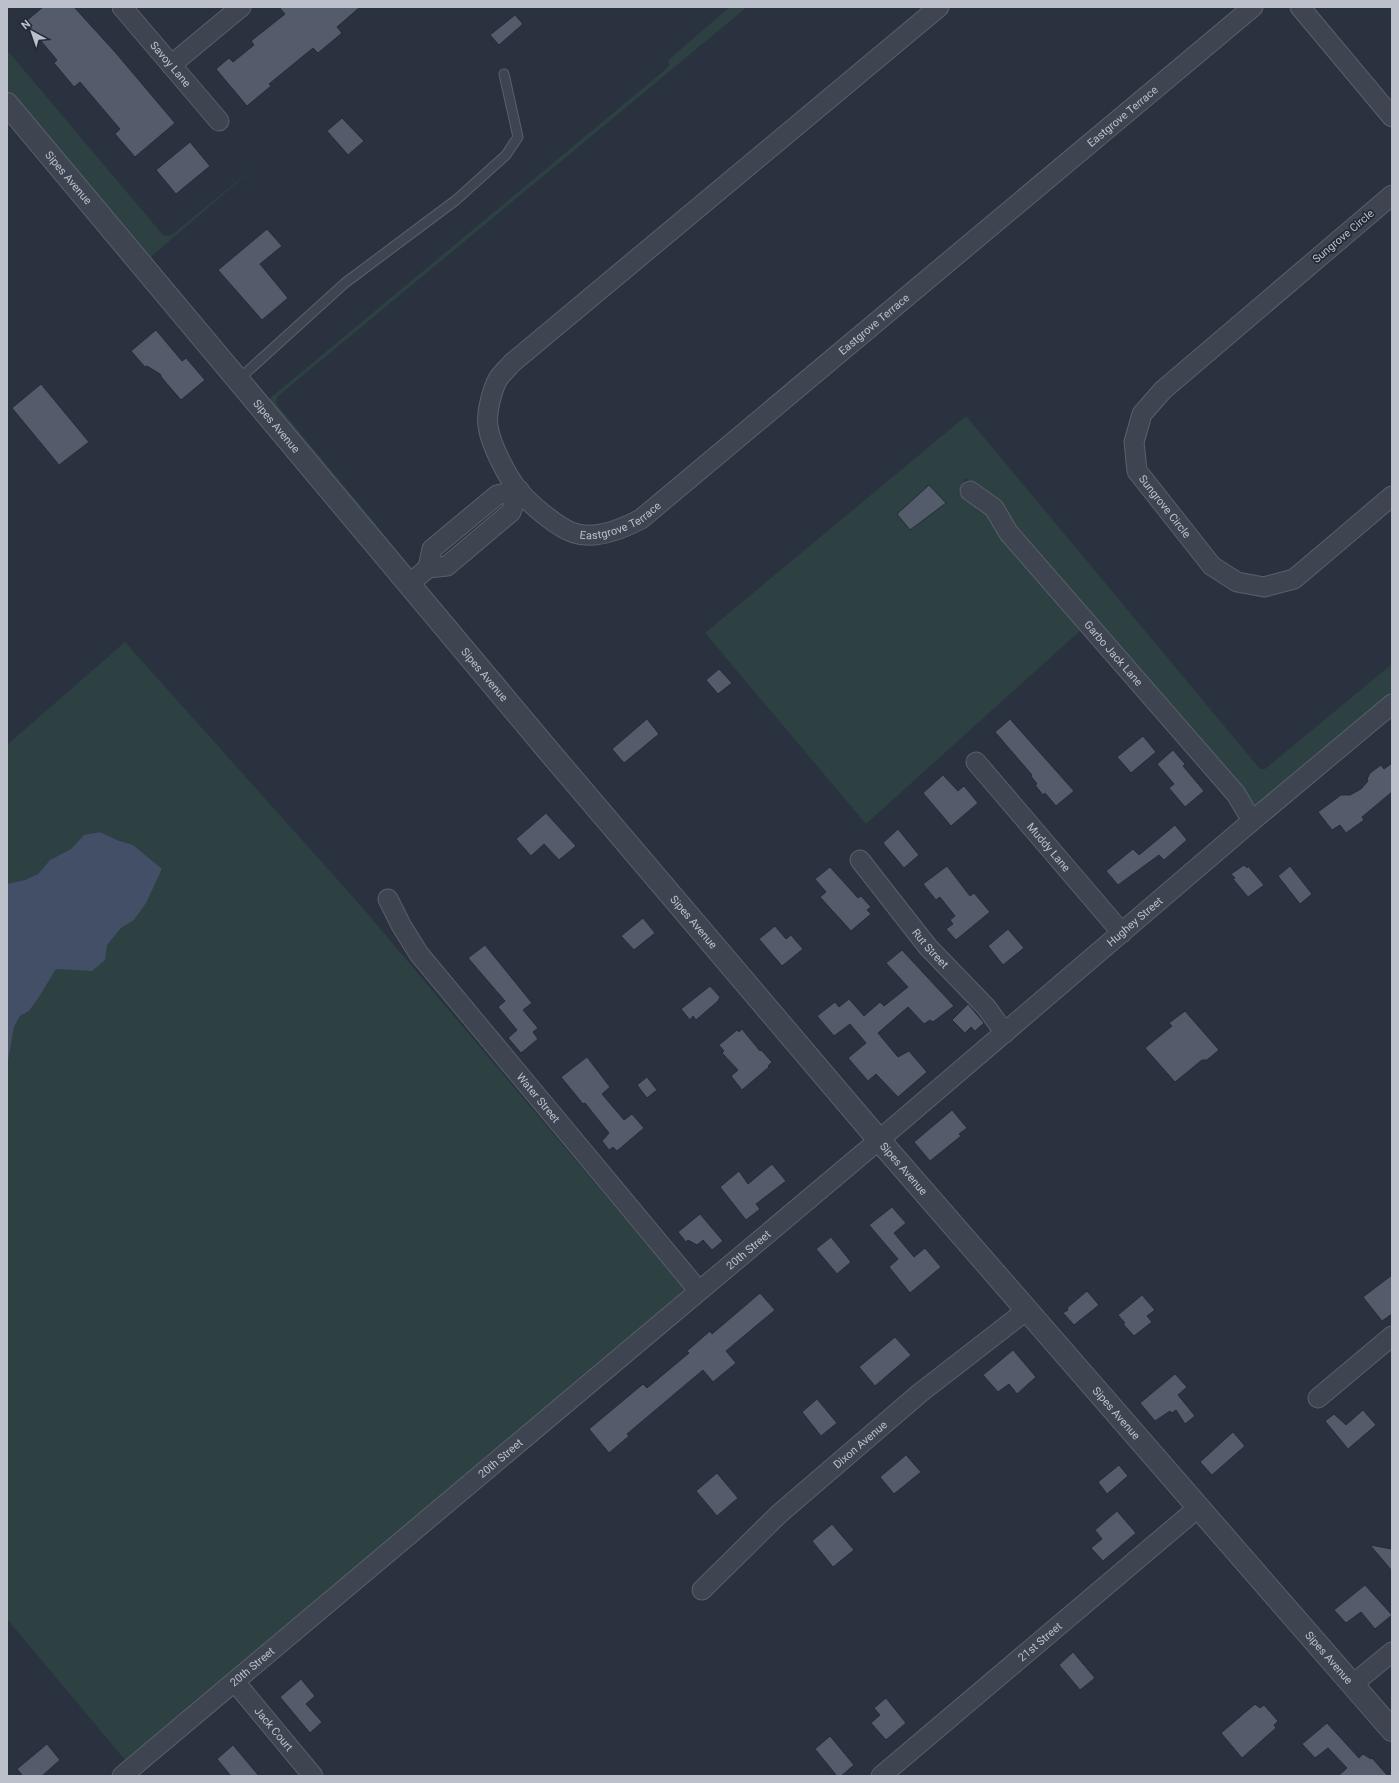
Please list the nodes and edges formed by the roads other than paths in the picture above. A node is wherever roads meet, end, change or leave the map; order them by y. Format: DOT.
graph roads {
  1 [pos="122,7"];
  2 [pos="241,7"];
  3 [pos="939,7"];
  4 [pos="1253,7"];
  5 [pos="1300,7"];
  6 [pos="171,65"];
  7 [pos="504,74"];
  8 [pos="7,104"];
  9 [pos="1392,117"];
  10 [pos="219,121"];
  11 [pos="1392,195"];
  12 [pos="238,380"];
  13 [pos="519,490"];
  14 [pos="970,491"];
  15 [pos="1392,496"];
  16 [pos="458,528"];
  17 [pos="472,545"];
  18 [pos="428,568"];
  19 [pos="409,584"];
  20 [pos="1392,704"];
  21 [pos="976,762"];
  22 [pos="1252,821"];
  23 [pos="860,860"];
  24 [pos="388,899"];
  25 [pos="1122,933"];
  26 [pos="1005,1033"];
  27 [pos="879,1140"];
  28 [pos="699,1291"];
  29 [pos="1027,1310"];
  30 [pos="1392,1336"];
  31 [pos="1318,1398"];
  32 [pos="1199,1507"];
  33 [pos="702,1590"];
  34 [pos="1392,1652"];
  35 [pos="235,1682"];
  36 [pos="1353,1684"];
  37 [pos="1392,1730"];
  38 [pos="122,1776"];
  39 [pos="313,1776"];
  40 [pos="881,1776"];
  1 -- 6 [label="street, Savoy Lane"];
  2 -- 6 [label="street"];
  3 -- 13 [label="street, Eastgrove Terrace"];
  4 -- 13 [label="street, Eastgrove Terrace"];
  5 -- 9 [label="street"];
  6 -- 10 [label="street, Savoy Lane"];
  7 -- 12 [label="lane"];
  8 -- 12 [label="street, Sipes Avenue"];
  11 -- 15 [label="street, Sungrove Circle"];
  12 -- 19 [label="street, Sipes Avenue"];
  13 -- 16 [label="street"];
  13 -- 17 [label="street"];
  14 -- 22 [label="street, Garbo Jack Lane"];
  16 -- 17 [label="street"];
  16 -- 18 [label="street"];
  17 -- 18 [label="street"];
  18 -- 19 [label="street"];
  19 -- 27 [label="street, Sipes Avenue"];
  20 -- 22 [label="street, Hughey Street"];
  21 -- 25 [label="street, Muddy Lane"];
  22 -- 25 [label="street, Hughey Street"];
  23 -- 26 [label="street, Rut Street"];
  24 -- 28 [label="street, Water Street"];
  25 -- 26 [label="street, Hughey Street"];
  26 -- 27 [label="street, Hughey Street"];
  27 -- 28 [label="street, 20th Street"];
  27 -- 29 [label="street, Sipes Avenue"];
  28 -- 35 [label="street, 20th Street"];
  29 -- 32 [label="street, Sipes Avenue"];
  29 -- 33 [label="street, Dixon Avenue"];
  30 -- 31 [label="street"];
  32 -- 36 [label="street, Sipes Avenue"];
  32 -- 40 [label="street, 21st Street"];
  34 -- 36 [label="street"];
  35 -- 38 [label="street, 20th Street"];
  35 -- 39 [label="street, Jack Court"];
  36 -- 37 [label="street, Sipes Avenue"];
}
